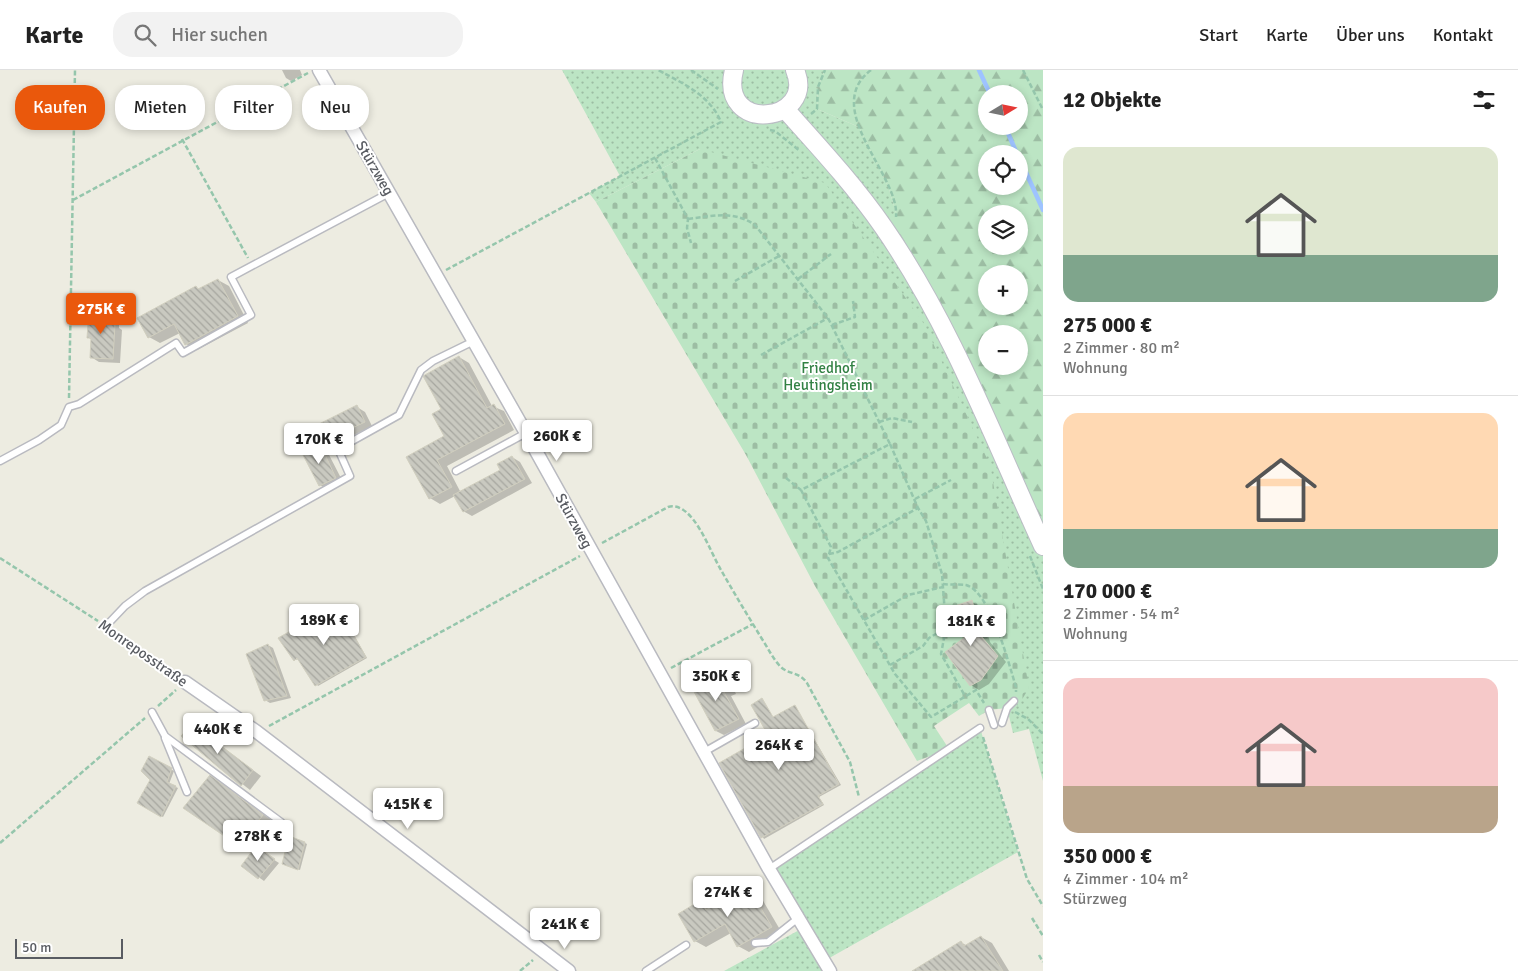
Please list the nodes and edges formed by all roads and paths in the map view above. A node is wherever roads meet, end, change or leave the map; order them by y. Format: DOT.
graph roads {
  1 [pos="75,70"];
  2 [pos="314,70"];
  3 [pos="319,70"];
  4 [pos="658,70"];
  5 [pos="733,70"];
  6 [pos="795,70"];
  7 [pos="825,70"];
  8 [pos="871,70"];
  9 [pos="1023,70"];
  10 [pos="785,109"];
  11 [pos="1043,110"];
  12 [pos="798,126"];
  13 [pos="182,139"];
  14 [pos="786,140"];
  15 [pos="806,157"];
  16 [pos="655,158"];
  17 [pos="389,192"];
  18 [pos="73,200"];
  19 [pos="688,219"];
  20 [pos="884,227"];
  21 [pos="691,243"];
  22 [pos="831,254"];
  23 [pos="779,256"];
  24 [pos="252,266"];
  25 [pos="436,276"];
  26 [pos="798,279"];
  27 [pos="735,281"];
  28 [pos="853,301"];
  29 [pos="828,318"];
  30 [pos="832,325"];
  31 [pos="474,341"];
  32 [pos="761,355"];
  33 [pos="69,406"];
  34 [pos="879,422"];
  35 [pos="912,422"];
  36 [pos="526,433"];
  37 [pos="890,444"];
  38 [pos="0,461"];
  39 [pos="456,471"];
  40 [pos="786,478"];
  41 [pos="951,480"];
  42 [pos="801,490"];
  43 [pos="914,500"];
  44 [pos="918,508"];
  45 [pos="1036,549"];
  46 [pos="590,550"];
  47 [pos="829,554"];
  48 [pos="0,558"];
  49 [pos="943,586"];
  50 [pos="1043,590"];
  51 [pos="864,620"];
  52 [pos="753,624"];
  53 [pos="106,626"];
  54 [pos="946,628"];
  55 [pos="890,665"];
  56 [pos="660,675"];
  57 [pos="185,682"];
  58 [pos="965,696"];
  59 [pos="1014,701"];
  60 [pos="1007,708"];
  61 [pos="989,710"];
  62 [pos="152,712"];
  63 [pos="755,723"];
  64 [pos="1002,723"];
  65 [pos="994,725"];
  66 [pos="980,728"];
  67 [pos="257,732"];
  68 [pos="1043,734"];
  69 [pos="165,736"];
  70 [pos="703,752"];
  71 [pos="187,792"];
  72 [pos="855,812"];
  73 [pos="269,841"];
  74 [pos="0,843"];
  75 [pos="769,869"];
  76 [pos="1043,906"];
  77 [pos="1032,918"];
  78 [pos="798,919"];
  79 [pos="1043,936"];
  80 [pos="755,943"];
  81 [pos="686,945"];
  82 [pos="1040,955"];
  83 [pos="1043,962"];
  84 [pos="569,971"];
  85 [pos="646,971"];
  86 [pos="830,971"];
  1 -- 18 [label="path"];
  2 -- 13 [label="path"];
  3 -- 17 [label="street, Stürzweg"];
  4 -- 16 [label="path"];
  5 -- 10 [label="main road"];
  6 -- 10 [label="main road"];
  7 -- 12 [label="path"];
  8 -- 20 [label="path"];
  9 -- 11 [label="path"];
  10 -- 12 [label="main road"];
  12 -- 20 [label="main road"];
  13 -- 18 [label="path"];
  13 -- 24 [label="path"];
  14 -- 15 [label="path"];
  16 -- 19 [label="path"];
  16 -- 25 [label="path"];
  17 -- 24 [label="lane"];
  17 -- 25 [label="street, Stürzweg"];
  18 -- 33 [label="path"];
  19 -- 21 [label="path"];
  19 -- 23 [label="path"];
  20 -- 45 [label="main road"];
  22 -- 26 [label="path"];
  23 -- 26 [label="path"];
  23 -- 27 [label="path"];
  24 -- 33 [label="lane"];
  25 -- 31 [label="street, Stürzweg"];
  26 -- 29 [label="path"];
  28 -- 30 [label="path"];
  29 -- 30 [label="path"];
  29 -- 32 [label="path"];
  30 -- 34 [label="path"];
  31 -- 36 [label="street, Stürzweg"];
  31 -- 53 [label="lane"];
  33 -- 38 [label="lane"];
  34 -- 35 [label="path"];
  34 -- 37 [label="path"];
  36 -- 39 [label="lane"];
  36 -- 46 [label="street, Stürzweg"];
  37 -- 42 [label="path"];
  37 -- 43 [label="path"];
  40 -- 42 [label="path"];
  41 -- 43 [label="path"];
  42 -- 47 [label="path"];
  43 -- 44 [label="path"];
  44 -- 47 [label="path"];
  44 -- 49 [label="path"];
  45 -- 50 [label="path"];
  46 -- 52 [label="path"];
  46 -- 56 [label="street, Stürzweg"];
  46 -- 67 [label="path"];
  47 -- 51 [label="path"];
  48 -- 53 [label="path, Monreposstraße"];
  49 -- 51 [label="path"];
  49 -- 54 [label="path"];
  49 -- 59 [label="path"];
  51 -- 55 [label="path"];
  52 -- 56 [label="path"];
  52 -- 72 [label="path"];
  53 -- 57 [label="path, Monreposstraße"];
  54 -- 55 [label="path"];
  54 -- 58 [label="path"];
  55 -- 58 [label="path"];
  56 -- 70 [label="street, Stürzweg"];
  57 -- 62 [label="path"];
  57 -- 67 [label="street, Monreposstraße"];
  58 -- 61 [label="path"];
  59 -- 60 [label="lane"];
  60 -- 64 [label="lane"];
  60 -- 68 [label="path"];
  61 -- 65 [label="lane"];
  62 -- 69 [label="lane"];
  62 -- 74 [label="path"];
  63 -- 70 [label="lane"];
  66 -- 72 [label="lane"];
  66 -- 76 [label="path"];
  67 -- 84 [label="street, Monreposstraße"];
  69 -- 71 [label="lane"];
  69 -- 73 [label="lane"];
  70 -- 75 [label="street, Stürzweg"];
  72 -- 75 [label="lane"];
  75 -- 78 [label="street, Stürzweg"];
  77 -- 79 [label="path"];
  78 -- 80 [label="lane"];
  78 -- 86 [label="street, Stürzweg"];
  81 -- 85 [label="lane"];
  82 -- 83 [label="path"];
}
